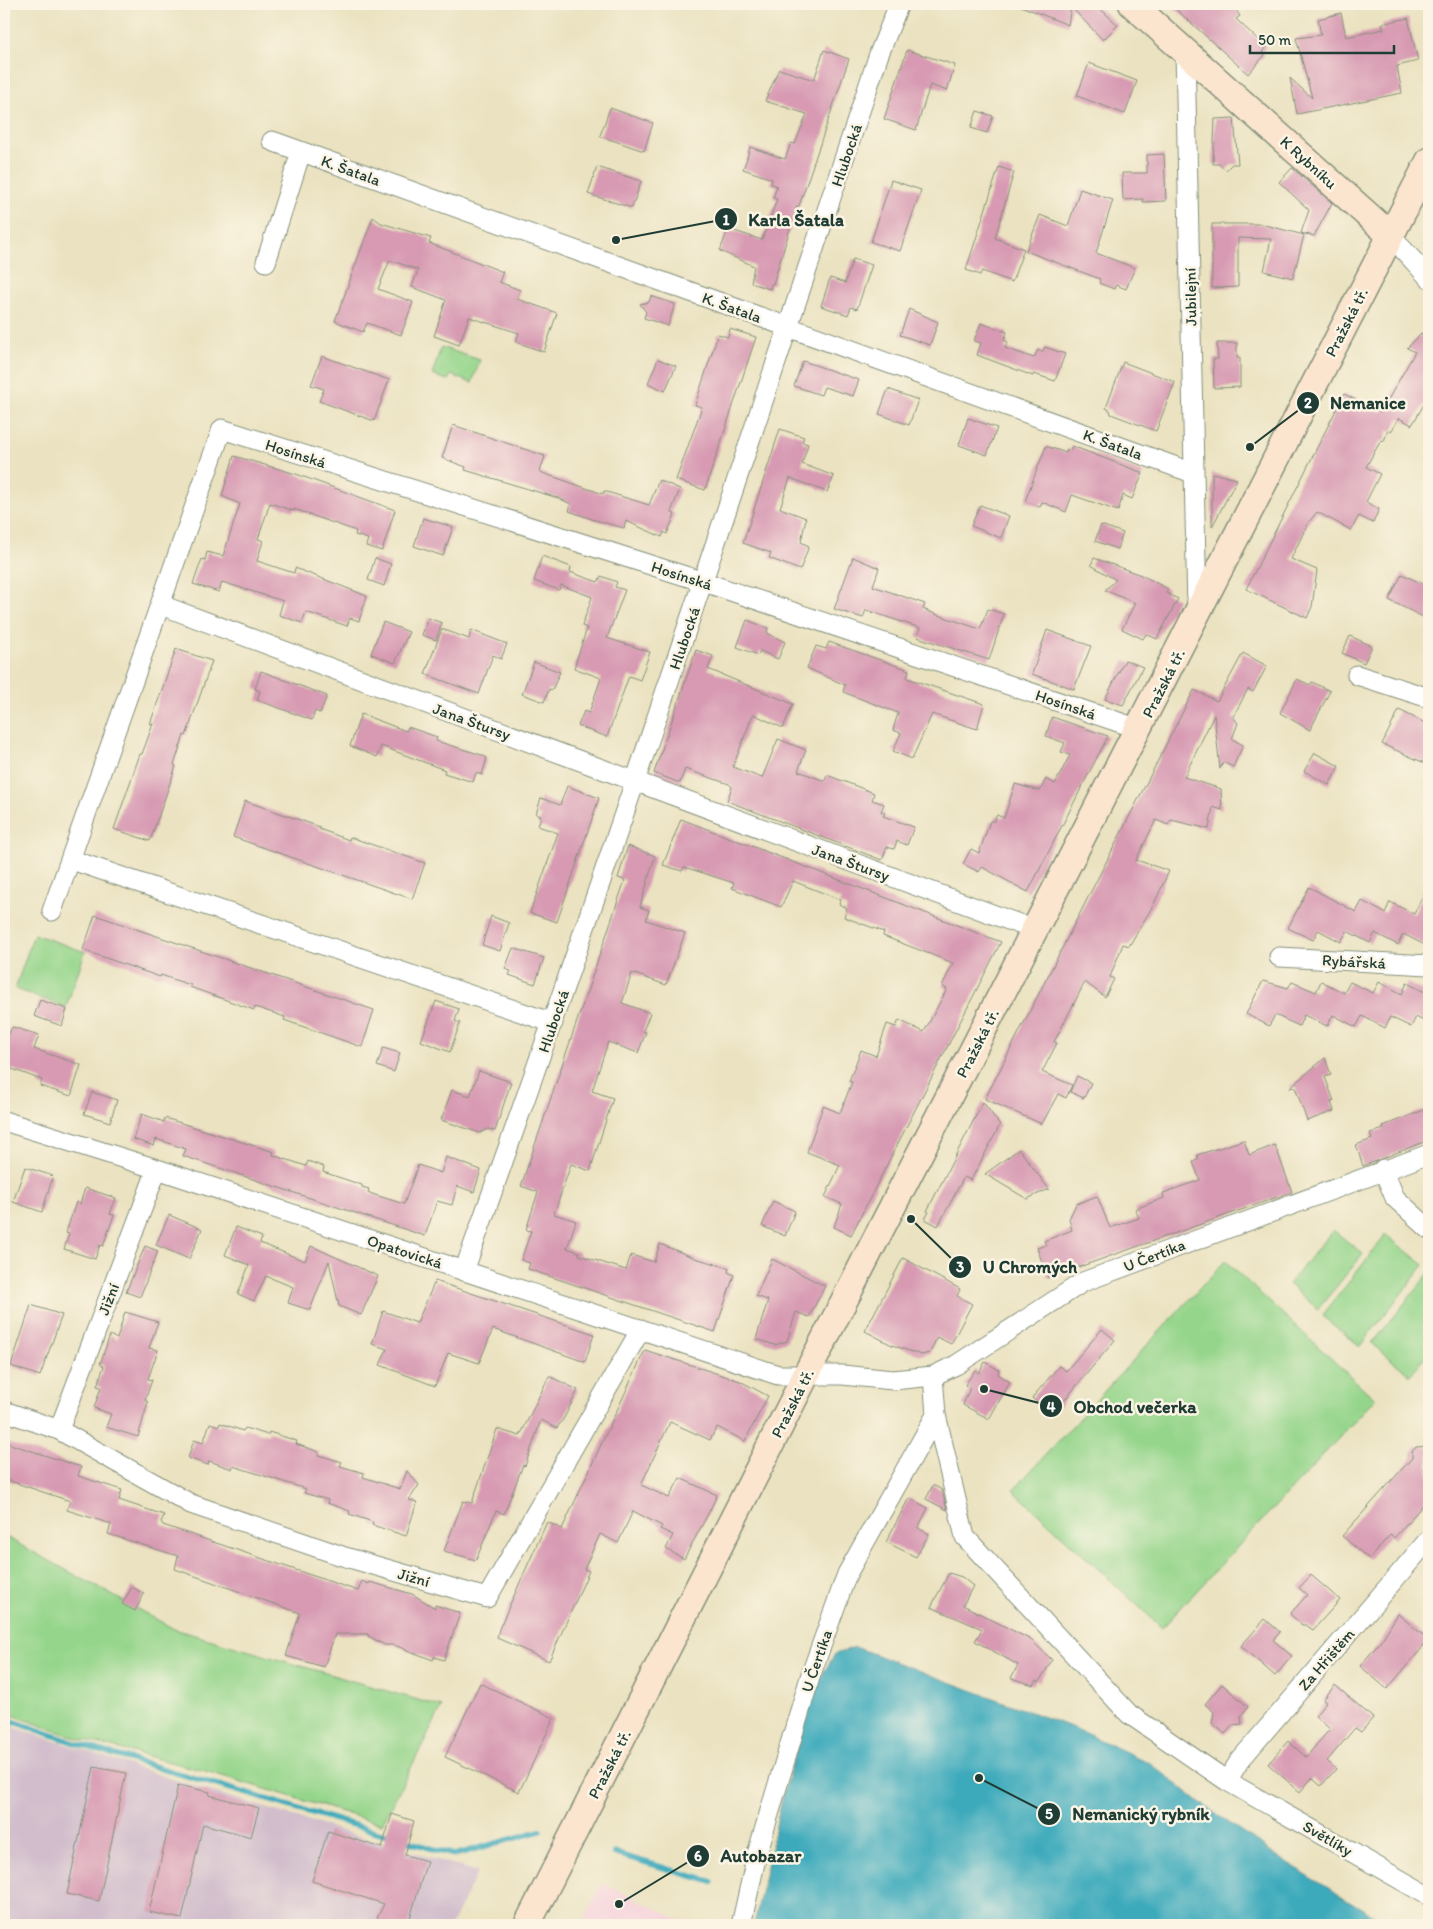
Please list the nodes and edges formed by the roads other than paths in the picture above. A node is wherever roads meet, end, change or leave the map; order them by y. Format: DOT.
graph roads {
  1 [pos="900,4"];
  2 [pos="1132,4"];
  3 [pos="1185,50"];
  4 [pos="272,141"];
  5 [pos="301,152"];
  6 [pos="1429,161"];
  7 [pos="1390,234"];
  8 [pos="266,262"];
  9 [pos="1429,278"];
  10 [pos="788,327"];
  11 [pos="1193,472"];
  12 [pos="704,582"];
  13 [pos="161,606"];
  14 [pos="1198,614"];
  15 [pos="1357,675"];
  16 [pos="1429,698"];
  17 [pos="1139,729"];
  18 [pos="634,782"];
  19 [pos="72,860"];
  20 [pos="52,911"];
  21 [pos="1035,930"];
  22 [pos="1278,957"];
  23 [pos="1429,965"];
  24 [pos="553,1023"];
  25 [pos="4,1121"];
  26 [pos="1429,1154"];
  27 [pos="157,1169"];
  28 [pos="1383,1169"];
  29 [pos="1429,1229"];
  30 [pos="464,1271"];
  31 [pos="641,1329"];
  32 [pos="806,1375"];
  33 [pos="933,1376"];
  34 [pos="4,1411"];
  35 [pos="936,1415"];
  36 [pos="59,1430"];
  37 [pos="1429,1539"];
  38 [pos="1227,1781"];
  39 [pos="1429,1896"];
  40 [pos="527,1925"];
  41 [pos="742,1925"];
  1 -- 10 [label="street, Hlubocká"];
  2 -- 3 [label="main road"];
  3 -- 7 [label="main road, K Rybníku"];
  3 -- 11 [label="street, Jubilejní"];
  4 -- 5 [label="street, K. Šatala"];
  5 -- 8 [label="street"];
  5 -- 10 [label="street, K. Šatala"];
  6 -- 7 [label="main road, Pražská tř."];
  7 -- 9 [label="street, K Rybníku"];
  7 -- 14 [label="main road, Pražská tř."];
  10 -- 11 [label="street, K. Šatala"];
  10 -- 12 [label="street, Hlubocká"];
  11 -- 14 [label="street, Jubilejní"];
  12 -- 13 [label="street, Hosínská"];
  12 -- 17 [label="street, Hosínská"];
  12 -- 18 [label="street, Hlubocká"];
  13 -- 18 [label="street, Jana Štursy"];
  13 -- 19 [label="street"];
  14 -- 17 [label="main road, Pražská tř."];
  15 -- 16 [label="street"];
  17 -- 21 [label="main road, Pražská tř."];
  18 -- 21 [label="street, Jana Štursy"];
  18 -- 24 [label="street, Hlubocká"];
  19 -- 20 [label="street"];
  19 -- 24 [label="street"];
  21 -- 32 [label="main road, Pražská tř."];
  22 -- 23 [label="street, Rybářská"];
  24 -- 30 [label="street, Hlubocká"];
  25 -- 27 [label="street, Opatovická"];
  26 -- 28 [label="street, U Čertíka"];
  27 -- 30 [label="street, Opatovická"];
  27 -- 36 [label="street, Jižní"];
  28 -- 29 [label="street"];
  28 -- 33 [label="street, U Čertíka"];
  30 -- 31 [label="street, Opatovická"];
  31 -- 32 [label="street, Opatovická"];
  31 -- 36 [label="street, Jižní"];
  32 -- 33 [label="street, U Čertíka"];
  32 -- 40 [label="main road, Pražská tř."];
  33 -- 35 [label="street"];
  34 -- 36 [label="street, Jižní"];
  35 -- 38 [label="street"];
  35 -- 41 [label="street, U Čertíka"];
  37 -- 38 [label="street, Za Hřištěm"];
  38 -- 39 [label="street, Světlíky"];
}
